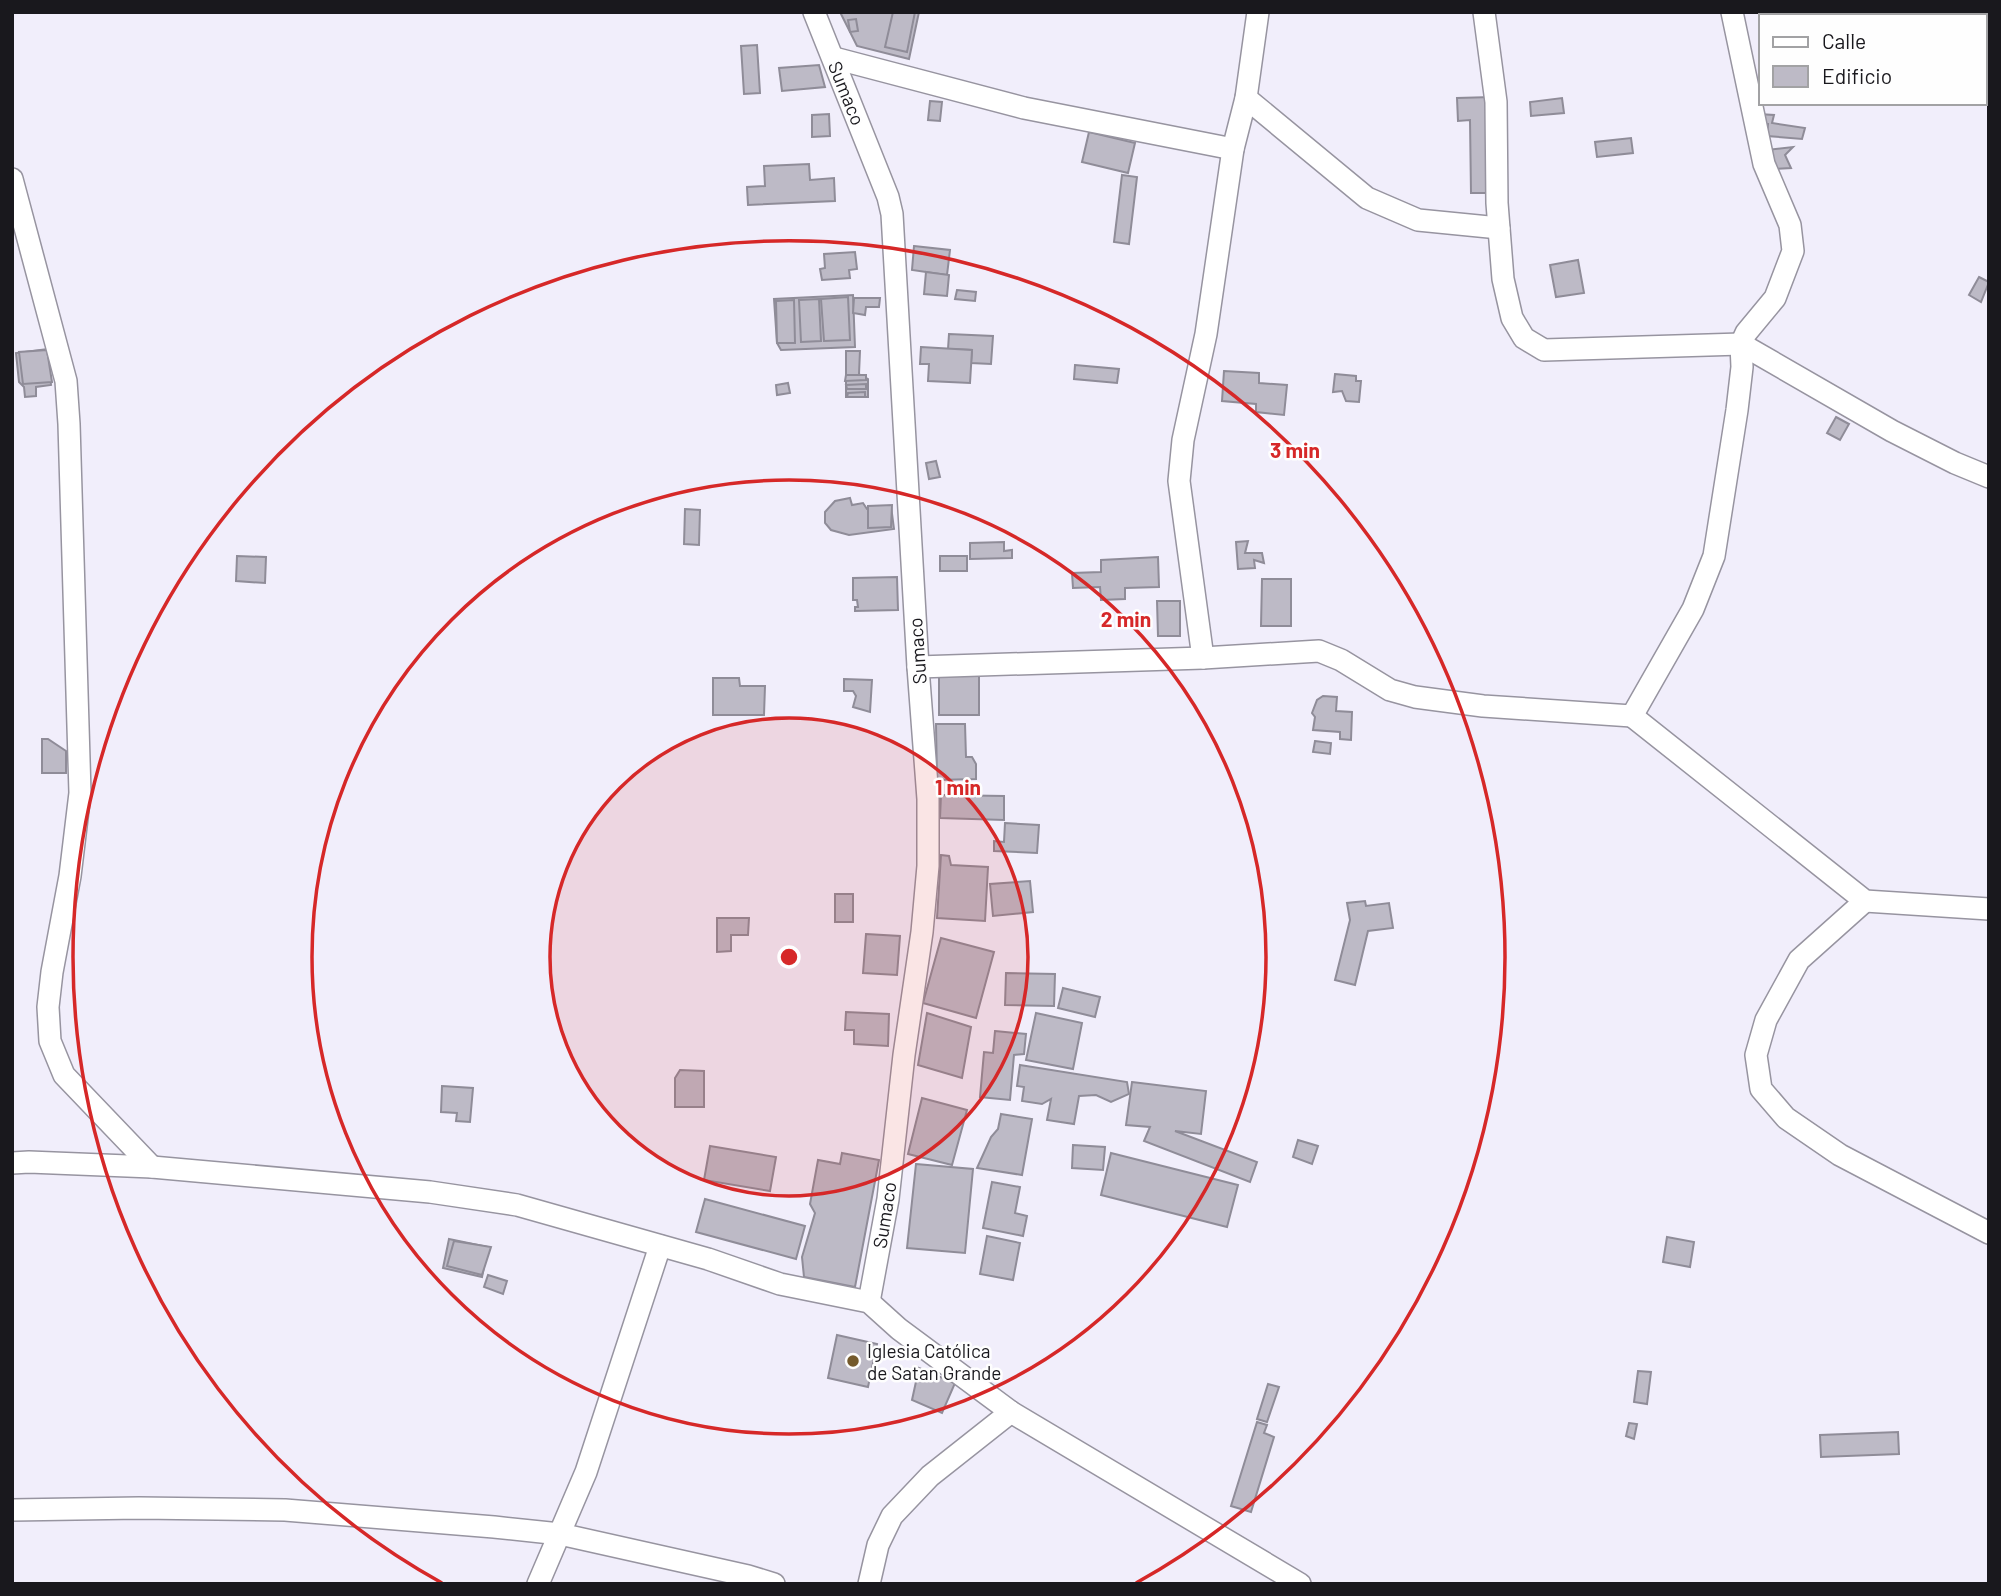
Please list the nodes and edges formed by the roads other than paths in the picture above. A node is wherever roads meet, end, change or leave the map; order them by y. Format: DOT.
graph roads {
  1 [pos="814,12"];
  2 [pos="1258,12"];
  3 [pos="1484,12"];
  4 [pos="1732,12"];
  5 [pos="834,58"];
  6 [pos="1246,98"];
  7 [pos="1233,149"];
  8 [pos="12,179"];
  9 [pos="1499,228"];
  10 [pos="1741,344"];
  11 [pos="1989,477"];
  12 [pos="1203,658"];
  13 [pos="918,667"];
  14 [pos="1632,716"];
  15 [pos="1866,901"];
  16 [pos="1989,909"];
  17 [pos="12,1163"];
  18 [pos="152,1167"];
  19 [pos="1989,1233"];
  20 [pos="660,1246"];
  21 [pos="869,1302"];
  22 [pos="1012,1412"];
  23 [pos="12,1510"];
  24 [pos="560,1534"];
  25 [pos="538,1584"];
  26 [pos="774,1584"];
  27 [pos="869,1584"];
  28 [pos="1300,1584"];
  1 -- 5 [label="street, Sumaco"];
  2 -- 6 [label="street"];
  3 -- 9 [label="street"];
  4 -- 10 [label="street"];
  5 -- 7 [label="street"];
  5 -- 13 [label="street, Sumaco"];
  6 -- 7 [label="street"];
  6 -- 9 [label="street"];
  7 -- 12 [label="street"];
  8 -- 18 [label="street"];
  9 -- 10 [label="street"];
  10 -- 11 [label="street"];
  10 -- 14 [label="street"];
  12 -- 13 [label="street"];
  12 -- 14 [label="street"];
  13 -- 21 [label="street, Sumaco"];
  14 -- 15 [label="street"];
  15 -- 16 [label="street"];
  15 -- 19 [label="street"];
  17 -- 18 [label="street"];
  18 -- 20 [label="street"];
  20 -- 21 [label="street"];
  20 -- 24 [label="street"];
  21 -- 22 [label="street"];
  22 -- 27 [label="street"];
  22 -- 28 [label="street"];
  23 -- 24 [label="street"];
  24 -- 25 [label="street"];
  24 -- 26 [label="street"];
}
